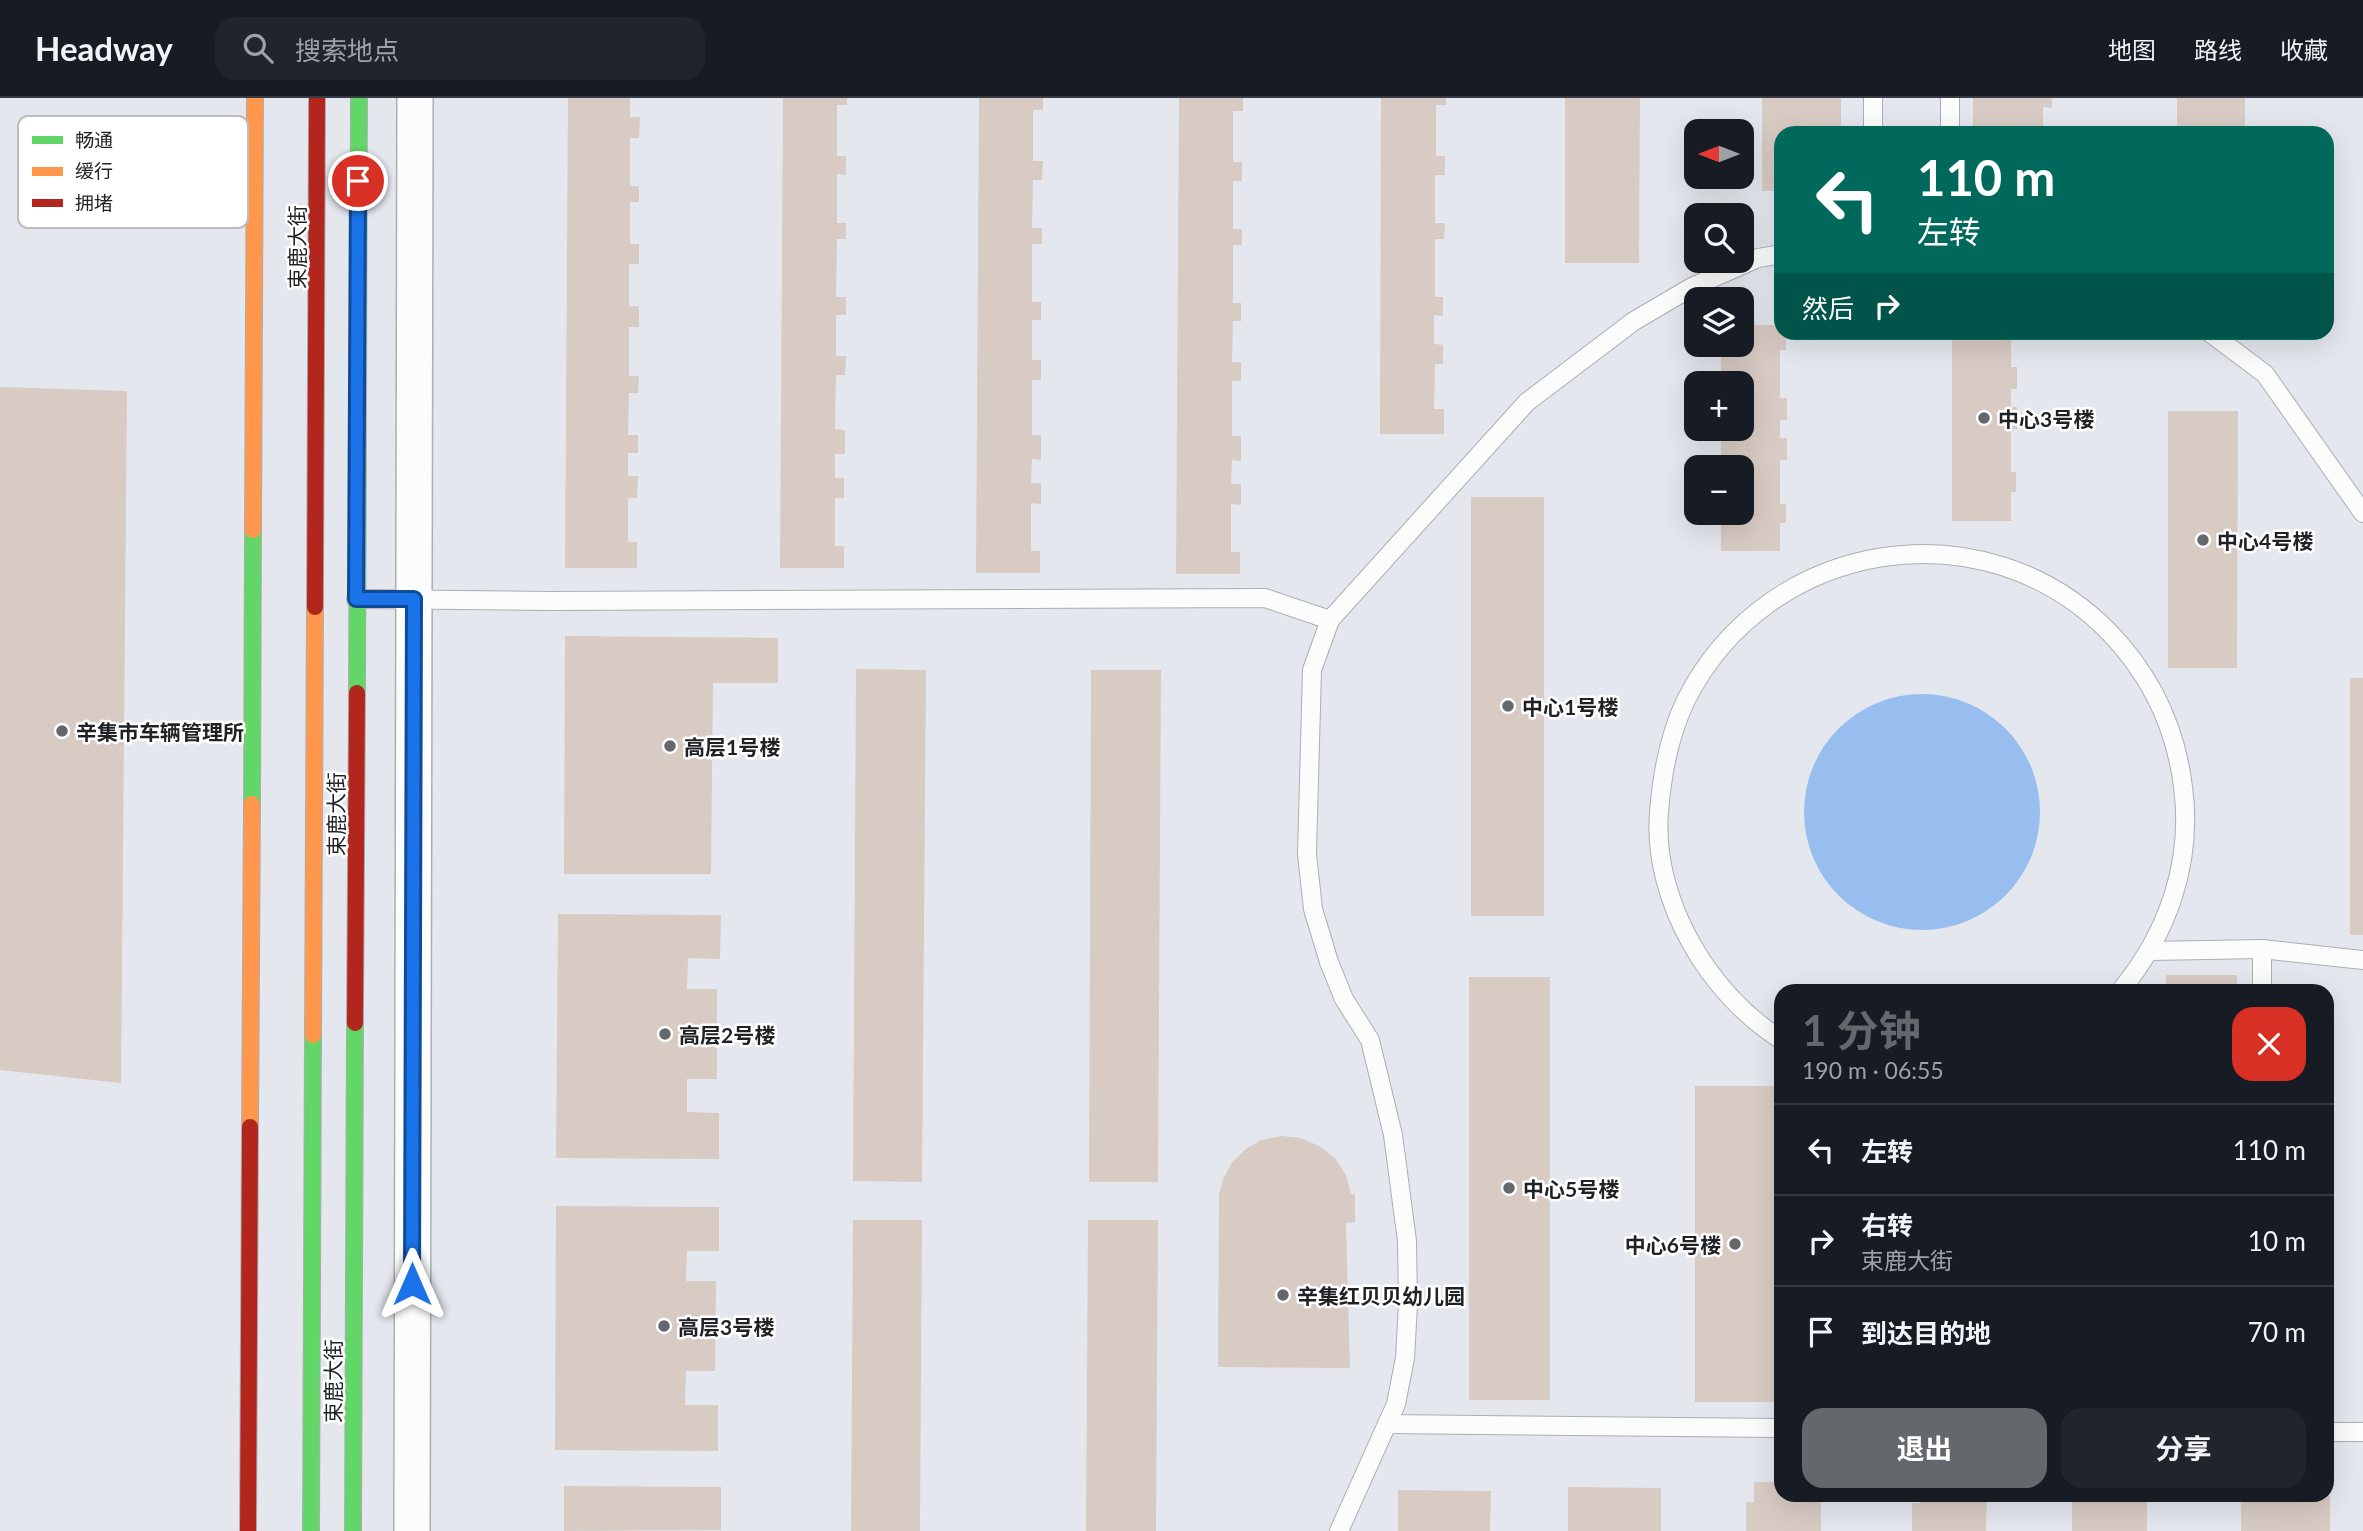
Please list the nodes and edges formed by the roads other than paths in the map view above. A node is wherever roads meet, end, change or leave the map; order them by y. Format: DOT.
graph roads {
  1 [pos="255,98"];
  2 [pos="317,98"];
  3 [pos="359,98"];
  4 [pos="415,98"];
  5 [pos="1873,98"];
  6 [pos="1950,98"];
  7 [pos="1873,126"];
  8 [pos="1950,126"];
  9 [pos="1774,255"];
  10 [pos="2219,340"];
  11 [pos="2363,513"];
  12 [pos="356,599"];
  13 [pos="414,599"];
  14 [pos="1330,620"];
  15 [pos="2262,949"];
  16 [pos="2150,951"];
  17 [pos="2363,960"];
  18 [pos="2125,984"];
  19 [pos="2262,984"];
  20 [pos="1774,1035"];
  21 [pos="1387,1424"];
  22 [pos="1774,1428"];
  23 [pos="2334,1432"];
  24 [pos="2363,1432"];
  25 [pos="248,1531"];
  26 [pos="311,1531"];
  27 [pos="353,1531"];
  28 [pos="412,1531"];
  29 [pos="1339,1531"];
  1 -- 25 [label="main road"];
  2 -- 26 [label="main road, 束鹿大街"];
  3 -- 12 [label="main road, 束鹿大街"];
  4 -- 13 [label="street"];
  5 -- 7 [label="lane"];
  6 -- 8 [label="lane"];
  9 -- 14 [label="lane"];
  10 -- 11 [label="lane"];
  12 -- 13 [label="lane"];
  12 -- 27 [label="main road, 束鹿大街"];
  13 -- 14 [label="lane"];
  13 -- 28 [label="street"];
  14 -- 21 [label="lane"];
  15 -- 16 [label="lane"];
  15 -- 17 [label="lane"];
  15 -- 19 [label="lane"];
  16 -- 18 [label="lane"];
  16 -- 20 [label="lane"];
  21 -- 22 [label="lane"];
  21 -- 29 [label="lane"];
  23 -- 24 [label="lane"];
}
